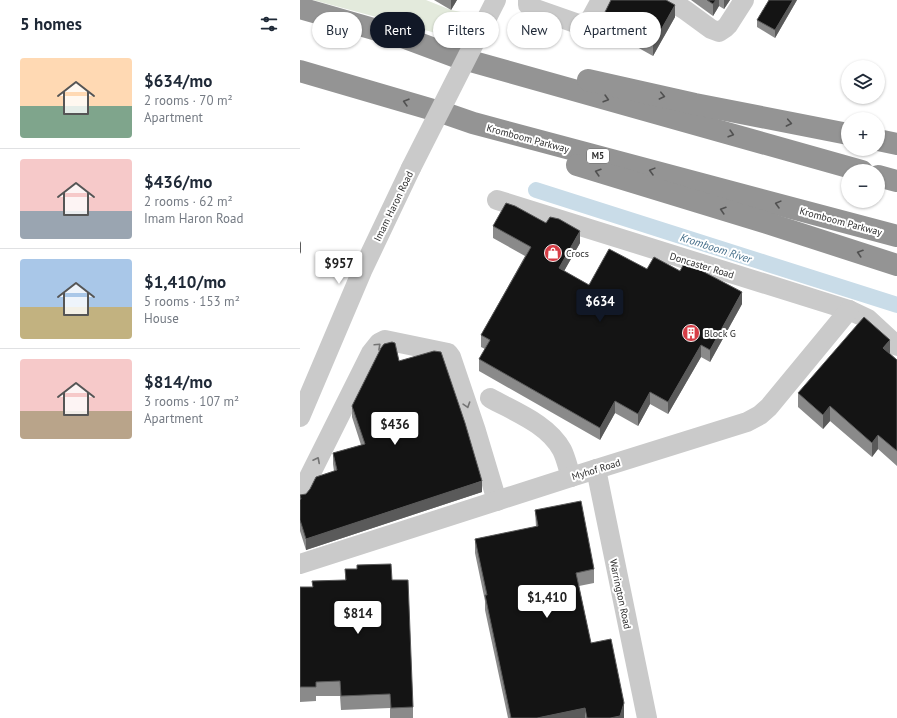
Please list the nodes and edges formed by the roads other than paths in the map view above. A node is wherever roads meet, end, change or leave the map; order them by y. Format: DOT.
graph roads {
  1 [pos="496,0"];
  2 [pos="528,0"];
  3 [pos="668,0"];
  4 [pos="744,0"];
  5 [pos="599,1"];
  6 [pos="300,8"];
  7 [pos="370,28"];
  8 [pos="425,43"];
  9 [pos="425,45"];
  10 [pos="300,71"];
  11 [pos="473,123"];
  12 [pos="841,133"];
  13 [pos="885,141"];
  14 [pos="897,144"];
  15 [pos="841,165"];
  16 [pos="885,178"];
  17 [pos="897,181"];
  18 [pos="496,200"];
  19 [pos="897,236"];
  20 [pos="897,265"];
  21 [pos="849,310"];
  22 [pos="897,346"];
  23 [pos="490,398"];
  24 [pos="300,417"];
  25 [pos="596,469"];
  26 [pos="571,477"];
  27 [pos="300,495"];
  28 [pos="497,501"];
  29 [pos="300,564"];
  30 [pos="647,718"];
  1 -- 24 [label="street, Imam Haron Road, bridge"];
  2 -- 5 [label="street"];
  3 -- 4 [label="street"];
  6 -- 7 [label="highway"];
  8 -- 12 [label="highway, one-way"];
  9 -- 15 [label="highway, one-way"];
  11 -- 10 [label="highway, Kromboom Parkway / M5, one-way"];
  19 -- 11 [label="highway, Kromboom Parkway / M5, one-way"];
  20 -- 11 [label="highway, one-way"];
  13 -- 14 [label="highway"];
  16 -- 17 [label="highway"];
  18 -- 21 [label="street, Doncaster Road"];
  21 -- 22 [label="street, Doncaster Road"];
  21 -- 25 [label="street, Myhof Road"];
  23 -- 26 [label="street"];
  25 -- 26 [label="street, Myhof Road"];
  25 -- 30 [label="street, Warrington Road"];
  26 -- 28 [label="street, Myhof Road"];
  27 -- 28 [label="street, one-way"];
  28 -- 29 [label="street, Myhof Road"];
}
